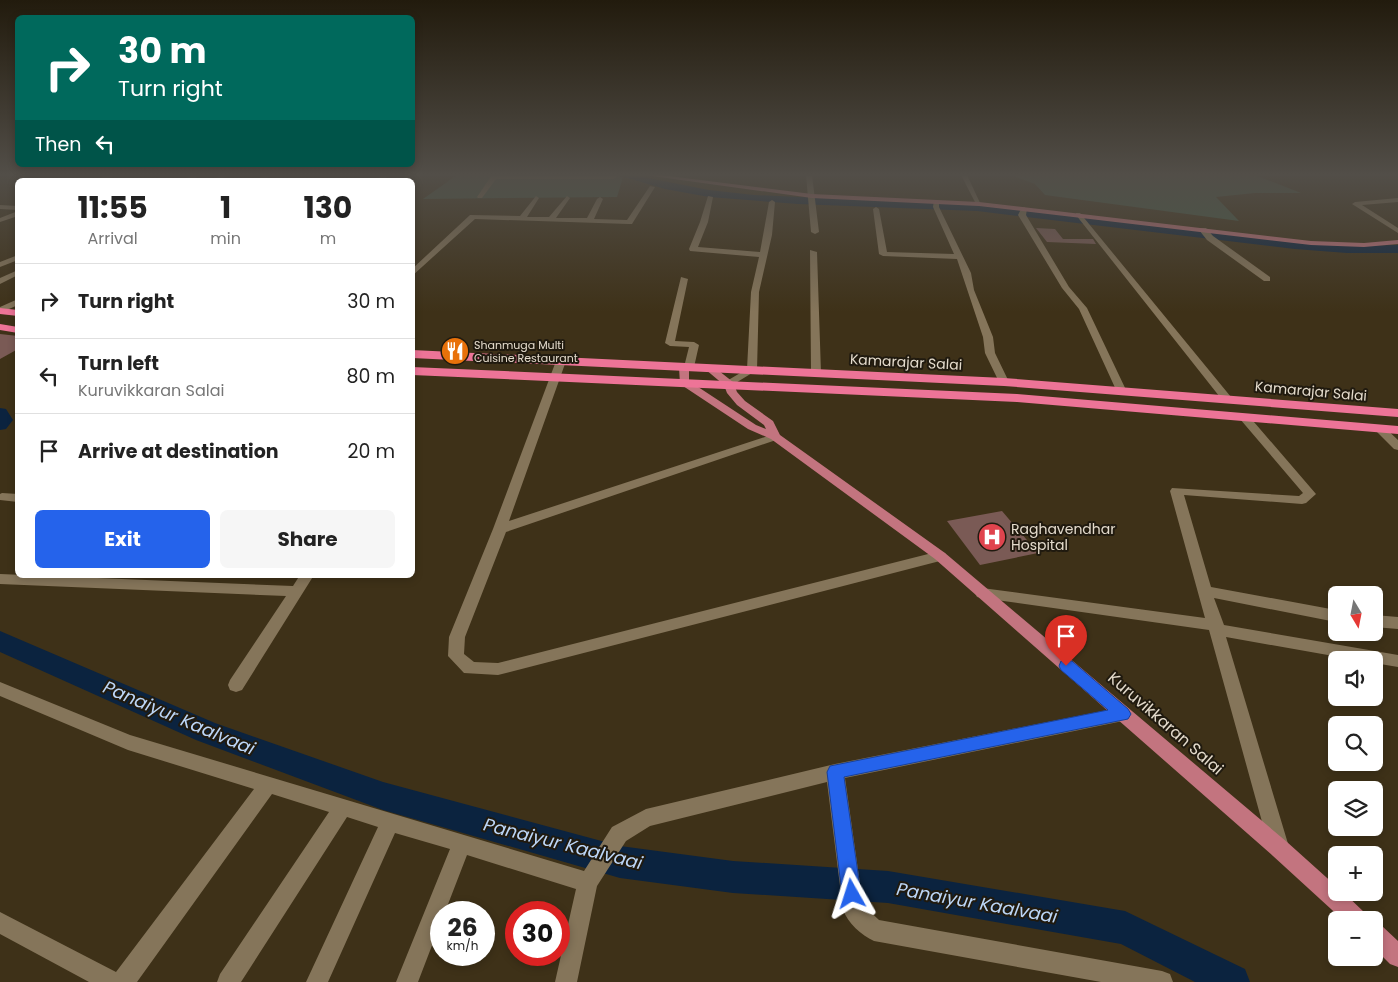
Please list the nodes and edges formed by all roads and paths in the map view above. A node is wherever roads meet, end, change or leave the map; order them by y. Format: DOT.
graph roads {
  1 [pos="469,221"];
  2 [pos="582,221"];
  3 [pos="589,221"];
  4 [pos="630,221"];
  5 [pos="704,221"];
  6 [pos="770,221"];
  7 [pos="815,221"];
  8 [pos="878,221"];
  9 [pos="944,221"];
  10 [pos="1026,221"];
  11 [pos="1082,221"];
  12 [pos="1102,221"];
  13 [pos="1382,221"];
  14 [pos="1398,231"];
  15 [pos="815,232"];
  16 [pos="1206,234"];
  17 [pos="1398,242"];
  18 [pos="813,252"];
  19 [pos="762,255"];
  20 [pos="960,257"];
  21 [pos="15,258"];
  22 [pos="0,265"];
  23 [pos="415,271"];
  24 [pos="15,274"];
  25 [pos="684,279"];
  26 [pos="1267,279"];
  27 [pos="0,281"];
  28 [pos="15,303"];
  29 [pos="0,310"];
  30 [pos="15,312"];
  31 [pos="0,327"];
  32 [pos="15,330"];
  33 [pos="415,354"];
  34 [pos="561,361"];
  35 [pos="686,367"];
  36 [pos="710,368"];
  37 [pos="752,370"];
  38 [pos="415,371"];
  39 [pos="816,373"];
  40 [pos="555,378"];
  41 [pos="684,382"];
  42 [pos="1004,382"];
  43 [pos="729,384"];
  44 [pos="1122,392"];
  45 [pos="1227,399"];
  46 [pos="1398,413"];
  47 [pos="1244,417"];
  48 [pos="1379,428"];
  49 [pos="1398,430"];
  50 [pos="775,437"];
  51 [pos="1398,446"];
  52 [pos="2,497"];
  53 [pos="15,498"];
  54 [pos="500,529"];
  55 [pos="940,556"];
  56 [pos="305,578"];
  57 [pos="0,579"];
  58 [pos="109,579"];
  59 [pos="296,591"];
  60 [pos="1205,591"];
  61 [pos="982,593"];
  62 [pos="1328,614"];
  63 [pos="1383,622"];
  64 [pos="1398,623"];
  65 [pos="1217,627"];
  66 [pos="1398,661"];
  67 [pos="236,686"];
  68 [pos="0,688"];
  69 [pos="1123,714"];
  70 [pos="835,772"];
  71 [pos="269,784"];
  72 [pos="343,807"];
  73 [pos="391,821"];
  74 [pos="462,843"];
  75 [pos="1280,849"];
  76 [pos="590,877"];
  77 [pos="1348,911"];
  78 [pos="0,923"];
  79 [pos="1383,942"];
  80 [pos="1398,956"];
  81 [pos="112,982"];
  82 [pos="124,982"];
  83 [pos="228,982"];
  84 [pos="317,982"];
  85 [pos="407,982"];
  86 [pos="566,982"];
  87 [pos="1162,982"];
  1 -- 23 [label="street"];
  2 -- 3 [label="street"];
  3 -- 4 [label="street"];
  5 -- 19 [label="street"];
  6 -- 19 [label="street"];
  7 -- 15 [label="street"];
  8 -- 20 [label="street"];
  9 -- 20 [label="street"];
  10 -- 44 [label="street"];
  11 -- 45 [label="street"];
  12 -- 16 [label="main road"];
  13 -- 14 [label="street"];
  16 -- 17 [label="main road"];
  16 -- 26 [label="street"];
  18 -- 39 [label="street"];
  19 -- 37 [label="street"];
  20 -- 42 [label="street"];
  21 -- 22 [label="street"];
  24 -- 27 [label="street"];
  25 -- 35 [label="street"];
  28 -- 29 [label="street"];
  29 -- 30 [label="highway"];
  31 -- 32 [label="highway"];
  33 -- 34 [label="highway, Kamarajar Salai"];
  34 -- 35 [label="highway, Kamarajar Salai"];
  34 -- 40 [label="street"];
  35 -- 36 [label="highway, Kamarajar Salai"];
  35 -- 41 [label="main road"];
  36 -- 37 [label="highway, Kamarajar Salai"];
  36 -- 43 [label="main road, Kuruvikkaran Salai"];
  37 -- 39 [label="highway, Kamarajar Salai"];
  37 -- 43 [label="street"];
  38 -- 40 [label="highway"];
  39 -- 42 [label="highway, Kamarajar Salai"];
  40 -- 41 [label="highway"];
  40 -- 54 [label="street"];
  41 -- 43 [label="highway"];
  41 -- 50 [label="main road, Kuruvikkaran Salai"];
  42 -- 44 [label="highway, Kamarajar Salai"];
  43 -- 47 [label="highway"];
  43 -- 50 [label="main road, Kuruvikkaran Salai"];
  44 -- 45 [label="highway, Kamarajar Salai"];
  45 -- 46 [label="highway, Kamarajar Salai"];
  47 -- 48 [label="highway"];
  47 -- 60 [label="street"];
  48 -- 49 [label="highway"];
  48 -- 51 [label="street"];
  50 -- 54 [label="street"];
  50 -- 55 [label="main road, Kuruvikkaran Salai"];
  52 -- 53 [label="street"];
  54 -- 55 [label="street"];
  55 -- 61 [label="main road, Kuruvikkaran Salai"];
  56 -- 59 [label="street"];
  57 -- 58 [label="street"];
  58 -- 59 [label="street"];
  59 -- 67 [label="street"];
  60 -- 62 [label="street"];
  60 -- 65 [label="street"];
  61 -- 65 [label="street"];
  61 -- 69 [label="main road, Kuruvikkaran Salai"];
  63 -- 64 [label="street"];
  65 -- 66 [label="street"];
  65 -- 75 [label="street"];
  68 -- 71 [label="street"];
  69 -- 70 [label="street"];
  69 -- 75 [label="main road, Kuruvikkaran Salai"];
  70 -- 76 [label="street"];
  70 -- 87 [label="street"];
  71 -- 72 [label="street"];
  71 -- 82 [label="street"];
  72 -- 73 [label="street"];
  72 -- 83 [label="street"];
  73 -- 74 [label="street"];
  73 -- 84 [label="street"];
  74 -- 76 [label="street"];
  74 -- 85 [label="street"];
  75 -- 77 [label="main road, Kuruvikkaran Salai"];
  76 -- 86 [label="street"];
  78 -- 81 [label="street"];
  79 -- 80 [label="main road"];
}
